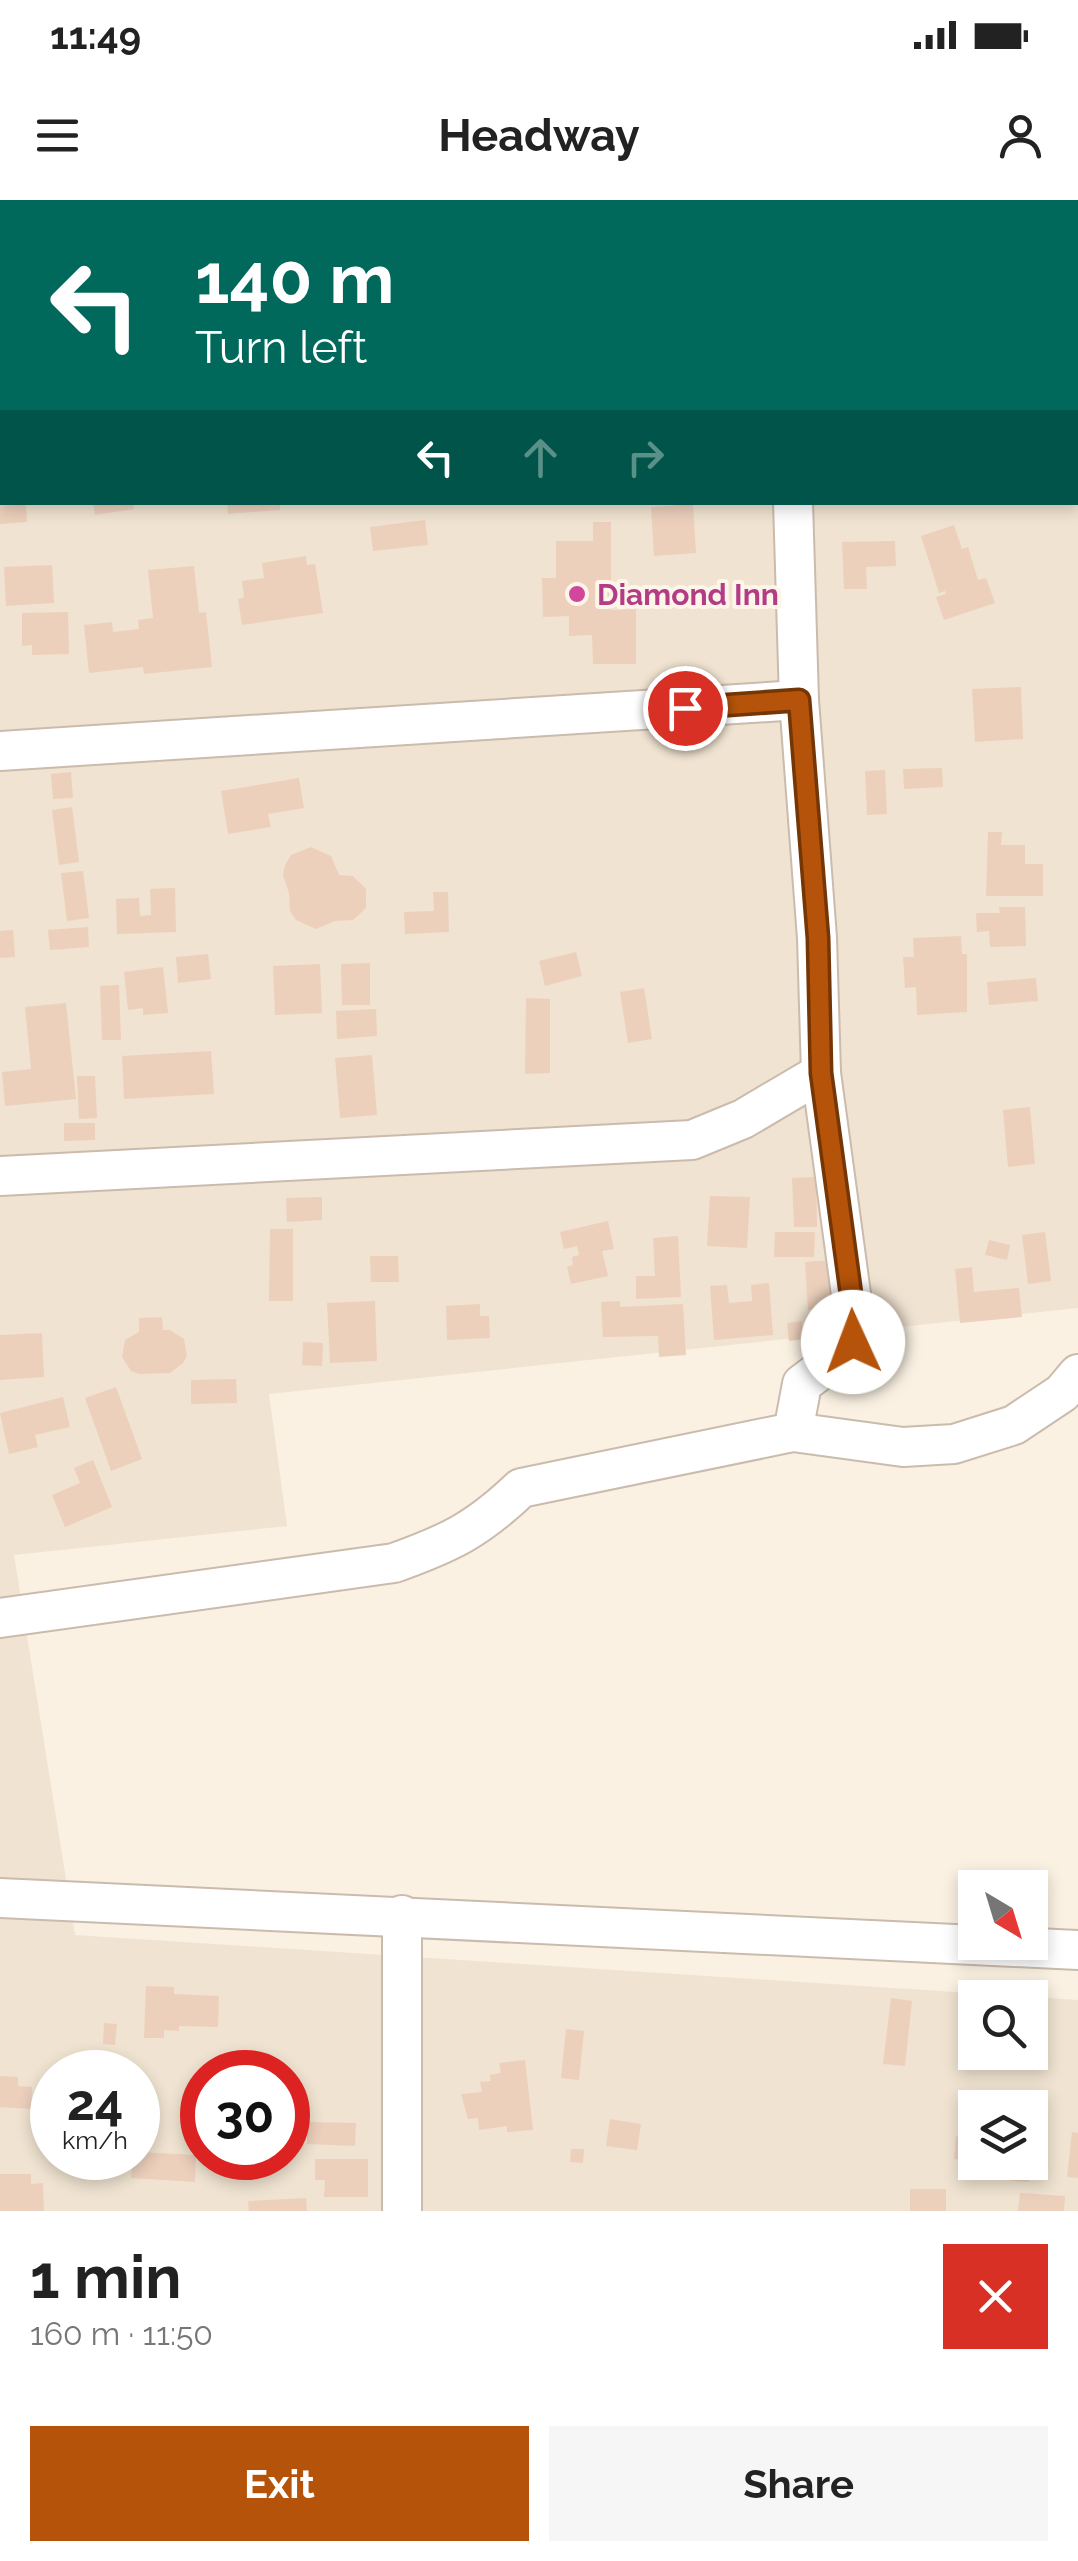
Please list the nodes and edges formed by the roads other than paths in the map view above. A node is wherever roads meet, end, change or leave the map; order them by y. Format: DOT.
graph roads {
  1 [pos="793,505"];
  2 [pos="799,700"];
  3 [pos="0,751"];
  4 [pos="821,1073"];
  5 [pos="0,1176"];
  6 [pos="1078,1374"];
  7 [pos="792,1432"];
  8 [pos="0,1618"];
  9 [pos="0,1898"];
  10 [pos="402,1915"];
  11 [pos="1078,1950"];
  12 [pos="402,2211"];
  1 -- 2 [label="street"];
  2 -- 3 [label="street"];
  2 -- 4 [label="street"];
  4 -- 5 [label="street"];
  4 -- 7 [label="street"];
  6 -- 7 [label="street"];
  7 -- 8 [label="street"];
  9 -- 10 [label="street"];
  10 -- 11 [label="street"];
  10 -- 12 [label="street"];
}
